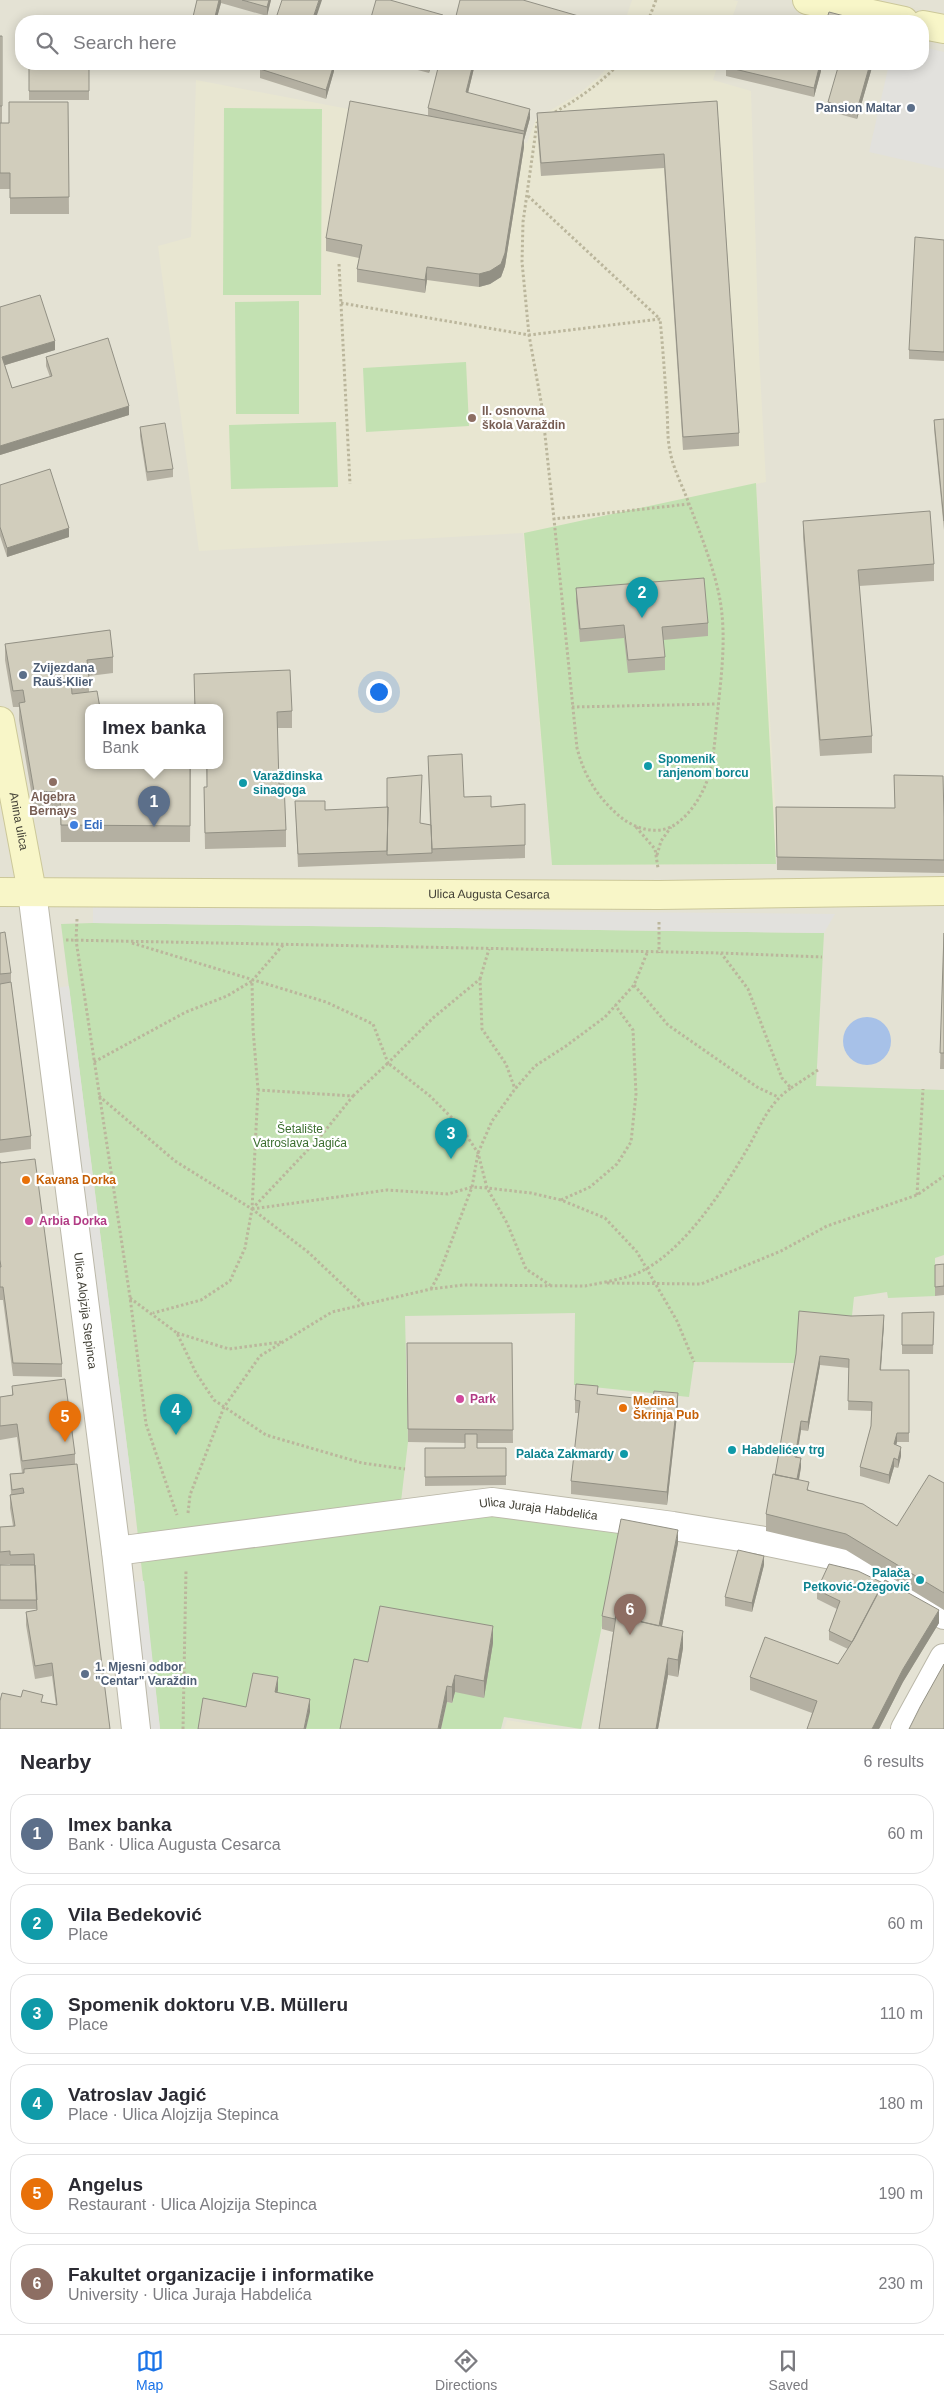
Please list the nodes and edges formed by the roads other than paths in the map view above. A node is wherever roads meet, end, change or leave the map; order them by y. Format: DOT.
graph roads {
  1 [pos="807,0"];
  2 [pos="876,15"];
  3 [pos="929,26"];
  4 [pos="944,29"];
  5 [pos="0,721"];
  6 [pos="0,892"];
  7 [pos="32,892"];
  8 [pos="944,892"];
  9 [pos="116,1551"];
  10 [pos="944,1615"];
  11 [pos="944,1658"];
  12 [pos="136,1729"];
  13 [pos="904,1729"];
  1 -- 2 [label="main road"];
  3 -- 4 [label="main road"];
  5 -- 7 [label="main road, Anina ulica"];
  6 -- 7 [label="main road, Ulica Augusta Cesarca"];
  7 -- 8 [label="main road, Ulica Augusta Cesarca"];
  7 -- 9 [label="street, Ulica Alojzija Stepinca"];
  9 -- 10 [label="street, Ulica Juraja Habdelića"];
  9 -- 12 [label="street, Ulica Alojzija Stepinca"];
  11 -- 13 [label="street"];
}
